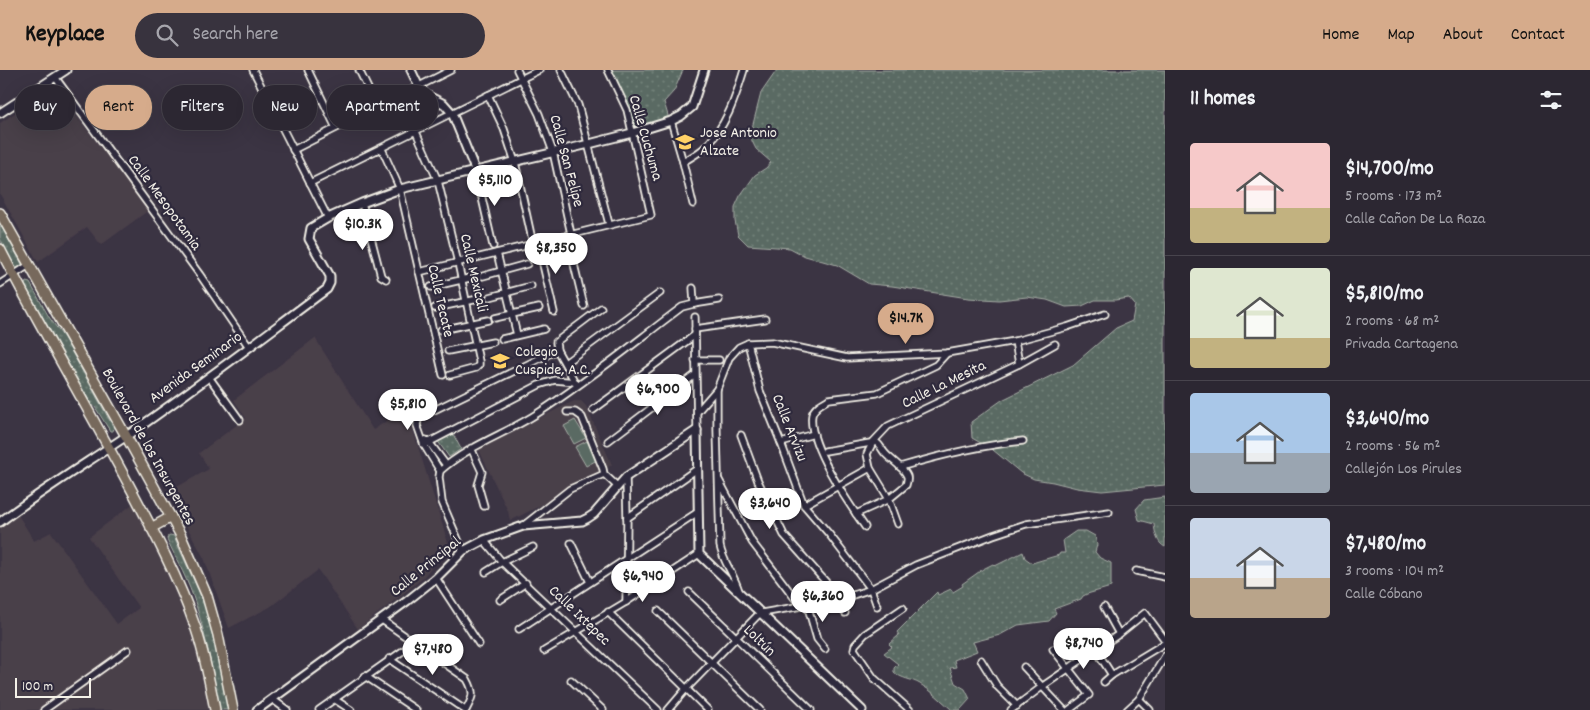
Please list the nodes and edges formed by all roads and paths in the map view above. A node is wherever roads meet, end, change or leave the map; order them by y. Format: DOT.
graph roads {
  1 [pos="66,70"];
  2 [pos="253,70"];
  3 [pos="308,70"];
  4 [pos="359,70"];
  5 [pos="411,70"];
  6 [pos="451,70"];
  7 [pos="517,70"];
  8 [pos="538,70"];
  9 [pos="561,70"];
  10 [pos="608,70"];
  11 [pos="704,70"];
  12 [pos="744,70"];
  13 [pos="55,78"];
  14 [pos="522,78"];
  15 [pos="366,85"];
  16 [pos="418,85"];
  17 [pos="421,85"];
  18 [pos="488,95"];
  19 [pos="438,101"];
  20 [pos="327,109"];
  21 [pos="0,113"];
  22 [pos="452,113"];
  23 [pos="671,121"];
  24 [pos="332,130"];
  25 [pos="416,132"];
  26 [pos="632,133"];
  27 [pos="590,144"];
  28 [pos="382,149"];
  29 [pos="293,150"];
  30 [pos="553,152"];
  31 [pos="515,162"];
  32 [pos="683,162"];
  33 [pos="476,172"];
  34 [pos="438,181"];
  35 [pos="310,183"];
  36 [pos="400,189"];
  37 [pos="362,203"];
  38 [pos="693,204"];
  39 [pos="0,213"];
  40 [pos="328,218"];
  41 [pos="609,224"];
  42 [pos="569,235"];
  43 [pos="536,243"];
  44 [pos="494,246"];
  45 [pos="0,249"];
  46 [pos="497,253"];
  47 [pos="458,263"];
  48 [pos="527,264"];
  49 [pos="29,265"];
  50 [pos="501,270"];
  51 [pos="419,272"];
  52 [pos="13,275"];
  53 [pos="386,279"];
  54 [pos="461,279"];
  55 [pos="0,284"];
  56 [pos="531,286"];
  57 [pos="431,287"];
  58 [pos="693,288"];
  59 [pos="507,292"];
  60 [pos="660,293"];
  61 [pos="490,296"];
  62 [pos="483,298"];
  63 [pos="719,300"];
  64 [pos="466,301"];
  65 [pos="694,304"];
  66 [pos="584,306"];
  67 [pos="435,308"];
  68 [pos="538,308"];
  69 [pos="601,308"];
  70 [pos="554,312"];
  71 [pos="512,314"];
  72 [pos="1105,314"];
  73 [pos="695,317"];
  74 [pos="495,318"];
  75 [pos="765,319"];
  76 [pos="488,320"];
  77 [pos="471,323"];
  78 [pos="544,329"];
  79 [pos="441,330"];
  80 [pos="695,332"];
  81 [pos="517,335"];
  82 [pos="502,339"];
  83 [pos="1015,341"];
  84 [pos="492,342"];
  85 [pos="748,343"];
  86 [pos="1055,344"];
  87 [pos="476,345"];
  88 [pos="249,346"];
  89 [pos="558,350"];
  90 [pos="448,351"];
  91 [pos="947,353"];
  92 [pos="695,360"];
  93 [pos="719,360"];
  94 [pos="565,363"];
  95 [pos="1019,364"];
  96 [pos="450,374"];
  97 [pos="443,375"];
  98 [pos="695,375"];
  99 [pos="210,377"];
  100 [pos="576,384"];
  101 [pos="717,389"];
  102 [pos="592,410"];
  103 [pos="566,412"];
  104 [pos="697,412"];
  105 [pos="240,420"];
  106 [pos="697,430"];
  107 [pos="814,434"];
  108 [pos="741,435"];
  109 [pos="126,436"];
  110 [pos="1024,440"];
  111 [pos="608,441"];
  112 [pos="425,442"];
  113 [pos="873,442"];
  114 [pos="781,443"];
  115 [pos="109,446"];
  116 [pos="471,448"];
  117 [pos="825,450"];
  118 [pos="446,466"];
  119 [pos="900,467"];
  120 [pos="870,468"];
  121 [pos="697,469"];
  122 [pos="440,471"];
  123 [pos="604,474"];
  124 [pos="626,477"];
  125 [pos="718,478"];
  126 [pos="617,486"];
  127 [pos="838,486"];
  128 [pos="889,500"];
  129 [pos="804,505"];
  130 [pos="484,506"];
  131 [pos="698,512"];
  132 [pos="1109,512"];
  133 [pos="856,514"];
  134 [pos="171,517"];
  135 [pos="627,518"];
  136 [pos="0,522"];
  137 [pos="898,524"];
  138 [pos="523,526"];
  139 [pos="865,527"];
  140 [pos="151,528"];
  141 [pos="484,540"];
  142 [pos="571,543"];
  143 [pos="533,548"];
  144 [pos="463,551"];
  145 [pos="699,554"];
  146 [pos="626,560"];
  147 [pos="502,562"];
  148 [pos="1136,571"];
  149 [pos="486,572"];
  150 [pos="1165,577"];
  151 [pos="436,578"];
  152 [pos="590,582"];
  153 [pos="526,583"];
  154 [pos="870,589"];
  155 [pos="739,591"];
  156 [pos="689,592"];
  157 [pos="841,599"];
  158 [pos="500,600"];
  159 [pos="626,602"];
  160 [pos="807,604"];
  161 [pos="800,605"];
  162 [pos="877,606"];
  163 [pos="1104,607"];
  164 [pos="550,608"];
  165 [pos="903,608"];
  166 [pos="658,611"];
  167 [pos="608,612"];
  168 [pos="762,613"];
  169 [pos="844,613"];
  170 [pos="382,620"];
  171 [pos="519,629"];
  172 [pos="575,632"];
  173 [pos="1119,634"];
  174 [pos="1083,636"];
  175 [pos="736,638"];
  176 [pos="414,642"];
  177 [pos="1165,642"];
  178 [pos="479,644"];
  179 [pos="824,649"];
  180 [pos="1053,649"];
  181 [pos="128,650"];
  182 [pos="1096,650"];
  183 [pos="544,651"];
  184 [pos="1165,656"];
  185 [pos="389,659"];
  186 [pos="981,660"];
  187 [pos="711,664"];
  188 [pos="1024,667"];
  189 [pos="1068,668"];
  190 [pos="1112,675"];
  191 [pos="365,676"];
  192 [pos="571,680"];
  193 [pos="1104,682"];
  194 [pos="1043,686"];
  195 [pos="686,690"];
  196 [pos="1139,698"];
  197 [pos="272,699"];
  198 [pos="334,699"];
  199 [pos="1014,709"];
  200 [pos="44,710"];
  201 [pos="215,710"];
  202 [pos="233,710"];
  203 [pos="257,710"];
  204 [pos="287,710"];
  205 [pos="318,710"];
  206 [pos="351,710"];
  207 [pos="416,710"];
  208 [pos="465,710"];
  209 [pos="603,710"];
  210 [pos="658,710"];
  211 [pos="668,710"];
  212 [pos="708,710"];
  213 [pos="760,710"];
  214 [pos="811,710"];
  215 [pos="862,710"];
  216 [pos="910,710"];
  217 [pos="1064,710"];
  218 [pos="1069,710"];
  219 [pos="1127,710"];
  220 [pos="1150,710"];
  1 -- 13 [label="street"];
  2 -- 29 [label="street"];
  3 -- 20 [label="street"];
  4 -- 15 [label="street"];
  5 -- 16 [label="street"];
  6 -- 17 [label="street"];
  7 -- 14 [label="street, Calle San Felipe"];
  8 -- 14 [label="street"];
  9 -- 27 [label="street"];
  10 -- 26 [label="street, Calle Cuchuma"];
  11 -- 23 [label="street"];
  12 -- 32 [label="street"];
  13 -- 21 [label="street"];
  13 -- 88 [label="street, Calle Mesopotamia"];
  14 -- 18 [label="street"];
  14 -- 30 [label="street, Calle San Felipe"];
  18 -- 22 [label="street"];
  18 -- 31 [label="street"];
  19 -- 22 [label="street"];
  22 -- 25 [label="street"];
  22 -- 33 [label="street"];
  23 -- 26 [label="street"];
  23 -- 32 [label="street"];
  24 -- 29 [label="street"];
  25 -- 28 [label="street"];
  25 -- 34 [label="street, Calle Mexicali"];
  26 -- 27 [label="street"];
  26 -- 41 [label="street, Calle Cuchuma"];
  27 -- 30 [label="street"];
  27 -- 41 [label="street"];
  28 -- 35 [label="street"];
  28 -- 36 [label="street, Calle Tecate"];
  29 -- 35 [label="street"];
  30 -- 31 [label="street"];
  30 -- 42 [label="street, Calle San Felipe"];
  31 -- 33 [label="street"];
  31 -- 43 [label="street"];
  32 -- 38 [label="street"];
  33 -- 34 [label="street"];
  33 -- 44 [label="street"];
  34 -- 36 [label="street"];
  34 -- 47 [label="street, Calle Mexicali"];
  35 -- 40 [label="street"];
  36 -- 37 [label="street"];
  36 -- 51 [label="street, Calle Tecate"];
  37 -- 40 [label="street"];
  37 -- 53 [label="street"];
  39 -- 49 [label="main road, Boulevard de los Insurgentes"];
  40 -- 88 [label="street, Avenida Seminario"];
  41 -- 42 [label="street"];
  42 -- 43 [label="street"];
  42 -- 66 [label="street, Calle San Felipe"];
  43 -- 46 [label="street"];
  43 -- 70 [label="street"];
  45 -- 52 [label="main road"];
  46 -- 47 [label="street"];
  46 -- 50 [label="street"];
  47 -- 51 [label="street"];
  47 -- 54 [label="street, Calle Mexicali"];
  48 -- 50 [label="street"];
  49 -- 52 [label="street"];
  49 -- 109 [label="main road, Boulevard de los Insurgentes"];
  50 -- 54 [label="street"];
  50 -- 59 [label="street"];
  51 -- 97 [label="street, Calle Tecate"];
  52 -- 55 [label="street"];
  52 -- 115 [label="main road"];
  54 -- 57 [label="street"];
  54 -- 64 [label="street, Calle Mexicali"];
  56 -- 59 [label="street"];
  58 -- 65 [label="street"];
  59 -- 61 [label="street"];
  59 -- 71 [label="street"];
  60 -- 94 [label="street"];
  62 -- 64 [label="street"];
  63 -- 65 [label="street"];
  64 -- 67 [label="street"];
  64 -- 77 [label="street, Calle Mexicali"];
  65 -- 100 [label="street"];
  68 -- 71 [label="street"];
  69 -- 89 [label="street"];
  71 -- 74 [label="street"];
  71 -- 81 [label="street"];
  72 -- 83 [label="street"];
  73 -- 80 [label="street"];
  75 -- 80 [label="street"];
  76 -- 77 [label="street"];
  77 -- 79 [label="street"];
  77 -- 87 [label="street, Calle Mexicali"];
  78 -- 81 [label="street"];
  80 -- 92 [label="street"];
  80 -- 102 [label="street"];
  81 -- 82 [label="street"];
  83 -- 91 [label="street"];
  83 -- 95 [label="street"];
  84 -- 87 [label="street"];
  85 -- 91 [label="street"];
  85 -- 101 [label="street"];
  85 -- 114 [label="street, Calle Arvizu"];
  86 -- 95 [label="street, Calle La Mesita"];
  87 -- 90 [label="street"];
  87 -- 96 [label="street, Calle Mexicali"];
  88 -- 99 [label="street, Avenida Seminario"];
  89 -- 94 [label="street"];
  89 -- 112 [label="street"];
  91 -- 107 [label="street"];
  92 -- 93 [label="street"];
  92 -- 98 [label="street"];
  94 -- 100 [label="street"];
  95 -- 113 [label="street, Calle La Mesita"];
  98 -- 104 [label="street"];
  98 -- 111 [label="street"];
  99 -- 105 [label="street"];
  99 -- 109 [label="street, Avenida Seminario"];
  100 -- 112 [label="street"];
  100 -- 116 [label="street"];
  101 -- 104 [label="street"];
  101 -- 125 [label="street"];
  103 -- 123 [label="street"];
  104 -- 106 [label="street"];
  106 -- 121 [label="street"];
  106 -- 124 [label="street, Calle Principal"];
  107 -- 114 [label="street"];
  107 -- 127 [label="street"];
  108 -- 157 [label="street"];
  109 -- 115 [label="street, Avenida Seminario"];
  109 -- 134 [label="main road, Boulevard de los Insurgentes"];
  110 -- 119 [label="street"];
  112 -- 118 [label="street"];
  112 -- 122 [label="street"];
  113 -- 117 [label="street"];
  113 -- 119 [label="street"];
  113 -- 120 [label="street"];
  114 -- 129 [label="street, Calle Arvizu"];
  115 -- 136 [label="street, Avenida Seminario"];
  115 -- 140 [label="main road"];
  116 -- 118 [label="street"];
  116 -- 130 [label="street"];
  118 -- 122 [label="street"];
  119 -- 128 [label="street"];
  120 -- 127 [label="street"];
  120 -- 128 [label="street"];
  121 -- 131 [label="street"];
  121 -- 135 [label="street"];
  122 -- 144 [label="street"];
  123 -- 126 [label="street"];
  123 -- 138 [label="street"];
  124 -- 126 [label="street, Calle Principal"];
  124 -- 135 [label="street"];
  125 -- 155 [label="street"];
  125 -- 161 [label="street"];
  126 -- 138 [label="street, Calle Principal"];
  127 -- 129 [label="street"];
  127 -- 133 [label="street"];
  128 -- 133 [label="street"];
  128 -- 137 [label="street"];
  129 -- 154 [label="street, Calle Arvizu"];
  131 -- 145 [label="street"];
  131 -- 146 [label="street"];
  132 -- 154 [label="street"];
  133 -- 139 [label="street"];
  134 -- 140 [label="main road"];
  134 -- 202 [label="main road, Boulevard de los Insurgentes"];
  135 -- 146 [label="street"];
  138 -- 141 [label="street, Calle Principal"];
  140 -- 201 [label="main road"];
  141 -- 144 [label="street, Calle Principal"];
  141 -- 147 [label="street, Calle Ixtepec"];
  142 -- 152 [label="street"];
  143 -- 147 [label="street"];
  144 -- 151 [label="street, Calle Principal"];
  145 -- 155 [label="street"];
  145 -- 159 [label="street"];
  146 -- 152 [label="street"];
  146 -- 159 [label="street"];
  147 -- 149 [label="street"];
  147 -- 153 [label="street, Calle Ixtepec"];
  148 -- 150 [label="street"];
  151 -- 170 [label="street, Calle Principal"];
  151 -- 178 [label="street"];
  152 -- 164 [label="street"];
  153 -- 158 [label="street"];
  153 -- 164 [label="street, Calle Ixtepec"];
  154 -- 157 [label="street"];
  154 -- 162 [label="street, Calle Arvizu"];
  155 -- 168 [label="street"];
  156 -- 175 [label="street, Loltún"];
  157 -- 160 [label="street"];
  157 -- 169 [label="street"];
  159 -- 167 [label="street"];
  160 -- 161 [label="street"];
  160 -- 179 [label="street"];
  161 -- 168 [label="street"];
  163 -- 173 [label="street"];
  164 -- 171 [label="street"];
  164 -- 172 [label="street, Calle Ixtepec"];
  165 -- 216 [label="street"];
  166 -- 187 [label="street"];
  167 -- 172 [label="street"];
  167 -- 195 [label="street"];
  168 -- 175 [label="street"];
  168 -- 215 [label="street"];
  170 -- 176 [label="street"];
  170 -- 197 [label="street, Calle Principal"];
  172 -- 183 [label="street"];
  172 -- 210 [label="street, Calle Ixtepec"];
  173 -- 177 [label="street"];
  173 -- 182 [label="street"];
  174 -- 182 [label="street"];
  175 -- 187 [label="street"];
  175 -- 214 [label="street, Loltún"];
  176 -- 185 [label="street"];
  176 -- 208 [label="street"];
  177 -- 190 [label="street"];
  180 -- 189 [label="street"];
  181 -- 200 [label="street"];
  182 -- 189 [label="street"];
  182 -- 190 [label="street"];
  184 -- 196 [label="street"];
  185 -- 191 [label="street"];
  185 -- 208 [label="street"];
  186 -- 199 [label="street"];
  187 -- 195 [label="street"];
  187 -- 213 [label="street"];
  188 -- 194 [label="street"];
  189 -- 194 [label="street"];
  189 -- 218 [label="street"];
  190 -- 193 [label="street"];
  191 -- 198 [label="street"];
  191 -- 207 [label="street"];
  192 -- 209 [label="street"];
  194 -- 199 [label="street"];
  194 -- 217 [label="street"];
  195 -- 211 [label="street"];
  195 -- 212 [label="street"];
  196 -- 219 [label="street"];
  196 -- 220 [label="street"];
  197 -- 203 [label="street, Calle Principal"];
  197 -- 204 [label="street"];
  198 -- 205 [label="street"];
  198 -- 206 [label="street"];
}
